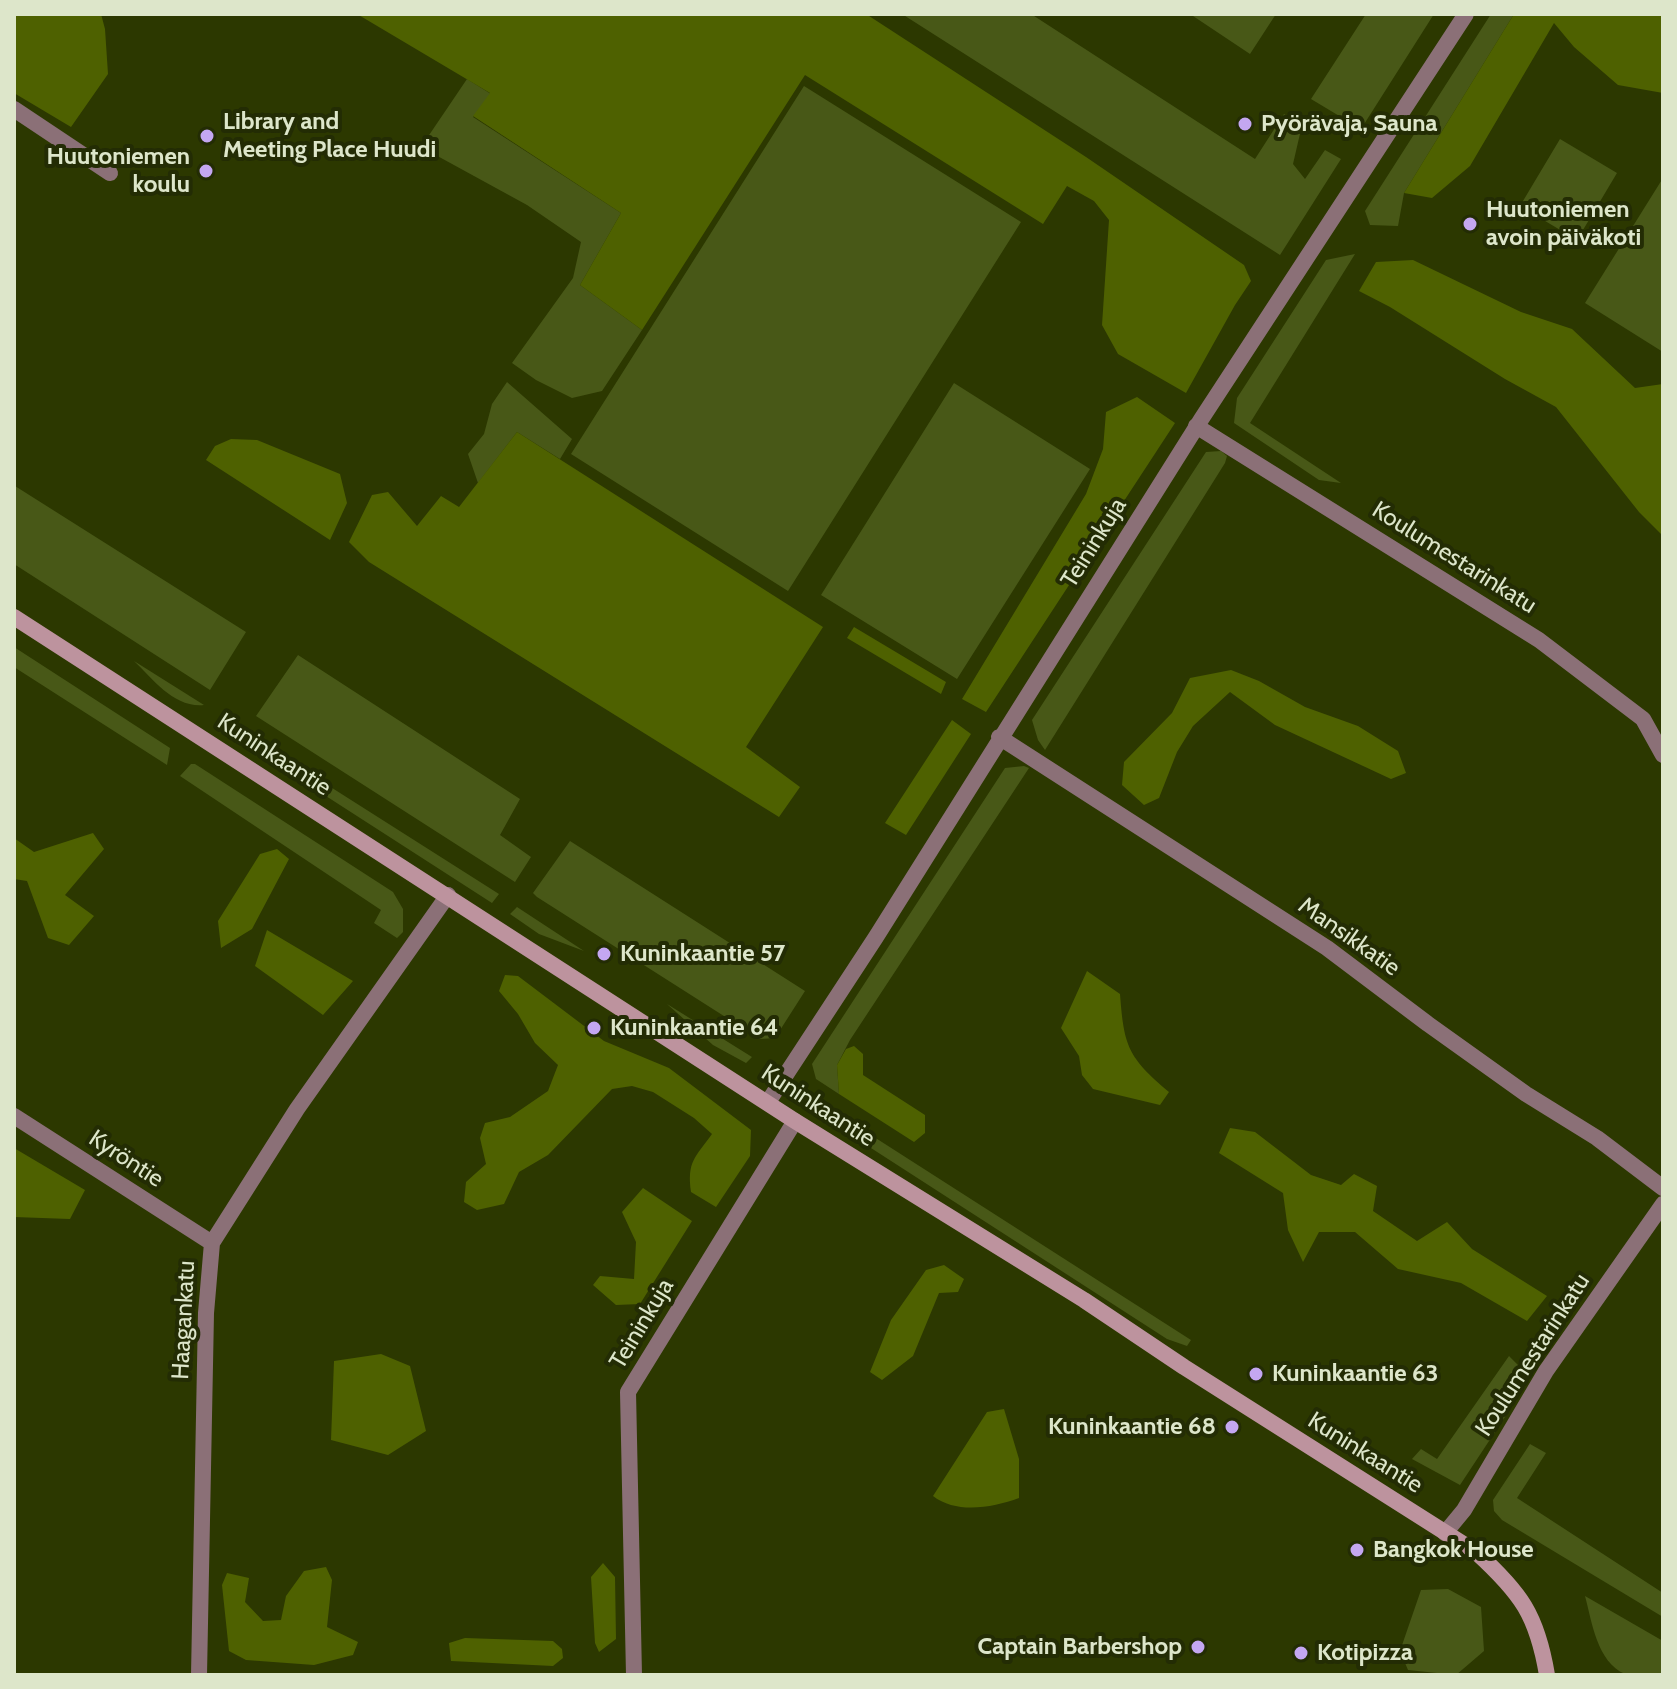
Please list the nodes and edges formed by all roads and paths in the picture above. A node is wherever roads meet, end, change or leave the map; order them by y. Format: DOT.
graph roads {
  1 [pos="1466,14"];
  2 [pos="14,109"];
  3 [pos="110,173"];
  4 [pos="1196,426"];
  5 [pos="14,617"];
  6 [pos="1663,717"];
  7 [pos="1643,719"];
  8 [pos="999,737"];
  9 [pos="1663,755"];
  10 [pos="448,895"];
  11 [pos="768,1102"];
  12 [pos="14,1116"];
  13 [pos="795,1121"];
  14 [pos="1663,1188"];
  15 [pos="1663,1204"];
  16 [pos="212,1243"];
  17 [pos="1445,1533"];
  18 [pos="199,1675"];
  19 [pos="634,1675"];
  20 [pos="1547,1675"];
  1 -- 4 [label="street, Teininkuja"];
  2 -- 3 [label="street"];
  4 -- 7 [label="street, Koulumestarinkatu"];
  4 -- 8 [label="street, Teininkuja"];
  5 -- 10 [label="street, Kuninkaantie"];
  6 -- 7 [label="street"];
  7 -- 9 [label="street, Koulumestarinkatu"];
  8 -- 11 [label="street, Teininkuja"];
  8 -- 14 [label="street, Mansikkatie"];
  10 -- 11 [label="street, Kuninkaantie"];
  10 -- 16 [label="street, Haagankatu"];
  11 -- 13 [label="street, Kuninkaantie"];
  12 -- 16 [label="street, Kyröntie"];
  13 -- 17 [label="street, Kuninkaantie"];
  13 -- 19 [label="street, Teininkuja"];
  15 -- 17 [label="street, Koulumestarinkatu"];
  16 -- 18 [label="street, Haagankatu"];
  17 -- 20 [label="street, Kuninkaantie"];
}
